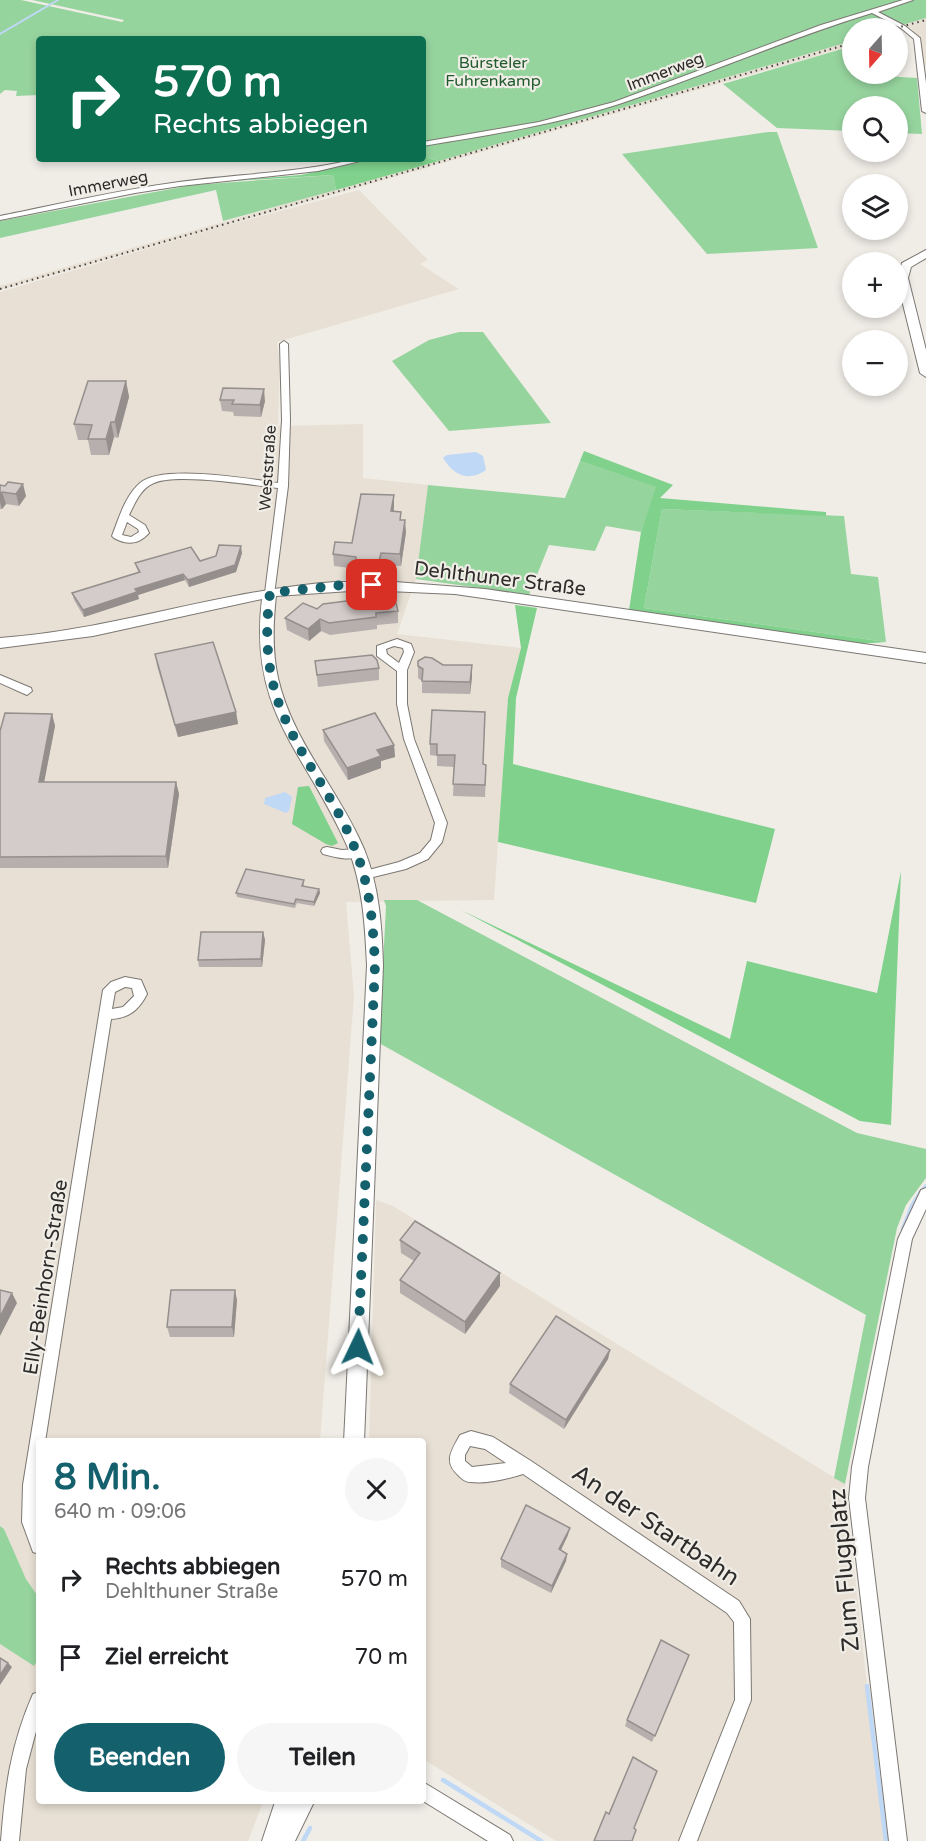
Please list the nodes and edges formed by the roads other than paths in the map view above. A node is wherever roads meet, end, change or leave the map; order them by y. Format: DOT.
graph roads {
  1 [pos="910,0"];
  2 [pos="872,11"];
  3 [pos="926,36"];
  4 [pos="917,38"];
  5 [pos="926,111"];
  6 [pos="426,143"];
  7 [pos="354,162"];
  8 [pos="0,218"];
  9 [pos="926,253"];
  10 [pos="284,344"];
  11 [pos="926,374"];
  12 [pos="283,486"];
  13 [pos="124,516"];
  14 [pos="270,593"];
  15 [pos="0,643"];
  16 [pos="926,658"];
  17 [pos="402,670"];
  18 [pos="0,679"];
  19 [pos="27,691"];
  20 [pos="327,850"];
  21 [pos="357,854"];
  22 [pos="365,875"];
  23 [pos="106,1014"];
  24 [pos="926,1194"];
  25 [pos="38,1438"];
  26 [pos="354,1438"];
  27 [pos="36,1454"];
  28 [pos="526,1466"];
  29 [pos="36,1538"];
  30 [pos="36,1707"];
  31 [pos="426,1793"];
  32 [pos="285,1804"];
  33 [pos="301,1804"];
  34 [pos="10,1841"];
  35 [pos="274,1841"];
  36 [pos="282,1841"];
  37 [pos="504,1841"];
  38 [pos="688,1841"];
  39 [pos="898,1841"];
  1 -- 2 [label="street, Immerweg"];
  2 -- 4 [label="street"];
  2 -- 6 [label="street, Immerweg"];
  3 -- 4 [label="street"];
  4 -- 5 [label="street"];
  7 -- 8 [label="street, Immerweg"];
  9 -- 11 [label="street"];
  10 -- 12 [label="street, Weststraße"];
  12 -- 13 [label="street"];
  12 -- 14 [label="street, Weststraße"];
  14 -- 15 [label="street, Dehlthuner Straße"];
  14 -- 16 [label="street, Dehlthuner Straße"];
  14 -- 21 [label="street"];
  17 -- 22 [label="street"];
  18 -- 19 [label="street"];
  20 -- 21 [label="street"];
  21 -- 22 [label="street"];
  22 -- 26 [label="street"];
  23 -- 25 [label="street, Elly-Beinhorn-Straße"];
  24 -- 39 [label="street, Zum Flugplatz"];
  27 -- 29 [label="street, Elly-Beinhorn-Straße"];
  28 -- 38 [label="street, An der Startbahn"];
  30 -- 34 [label="street"];
  31 -- 37 [label="street"];
  32 -- 35 [label="street"];
  33 -- 36 [label="street"];
}
